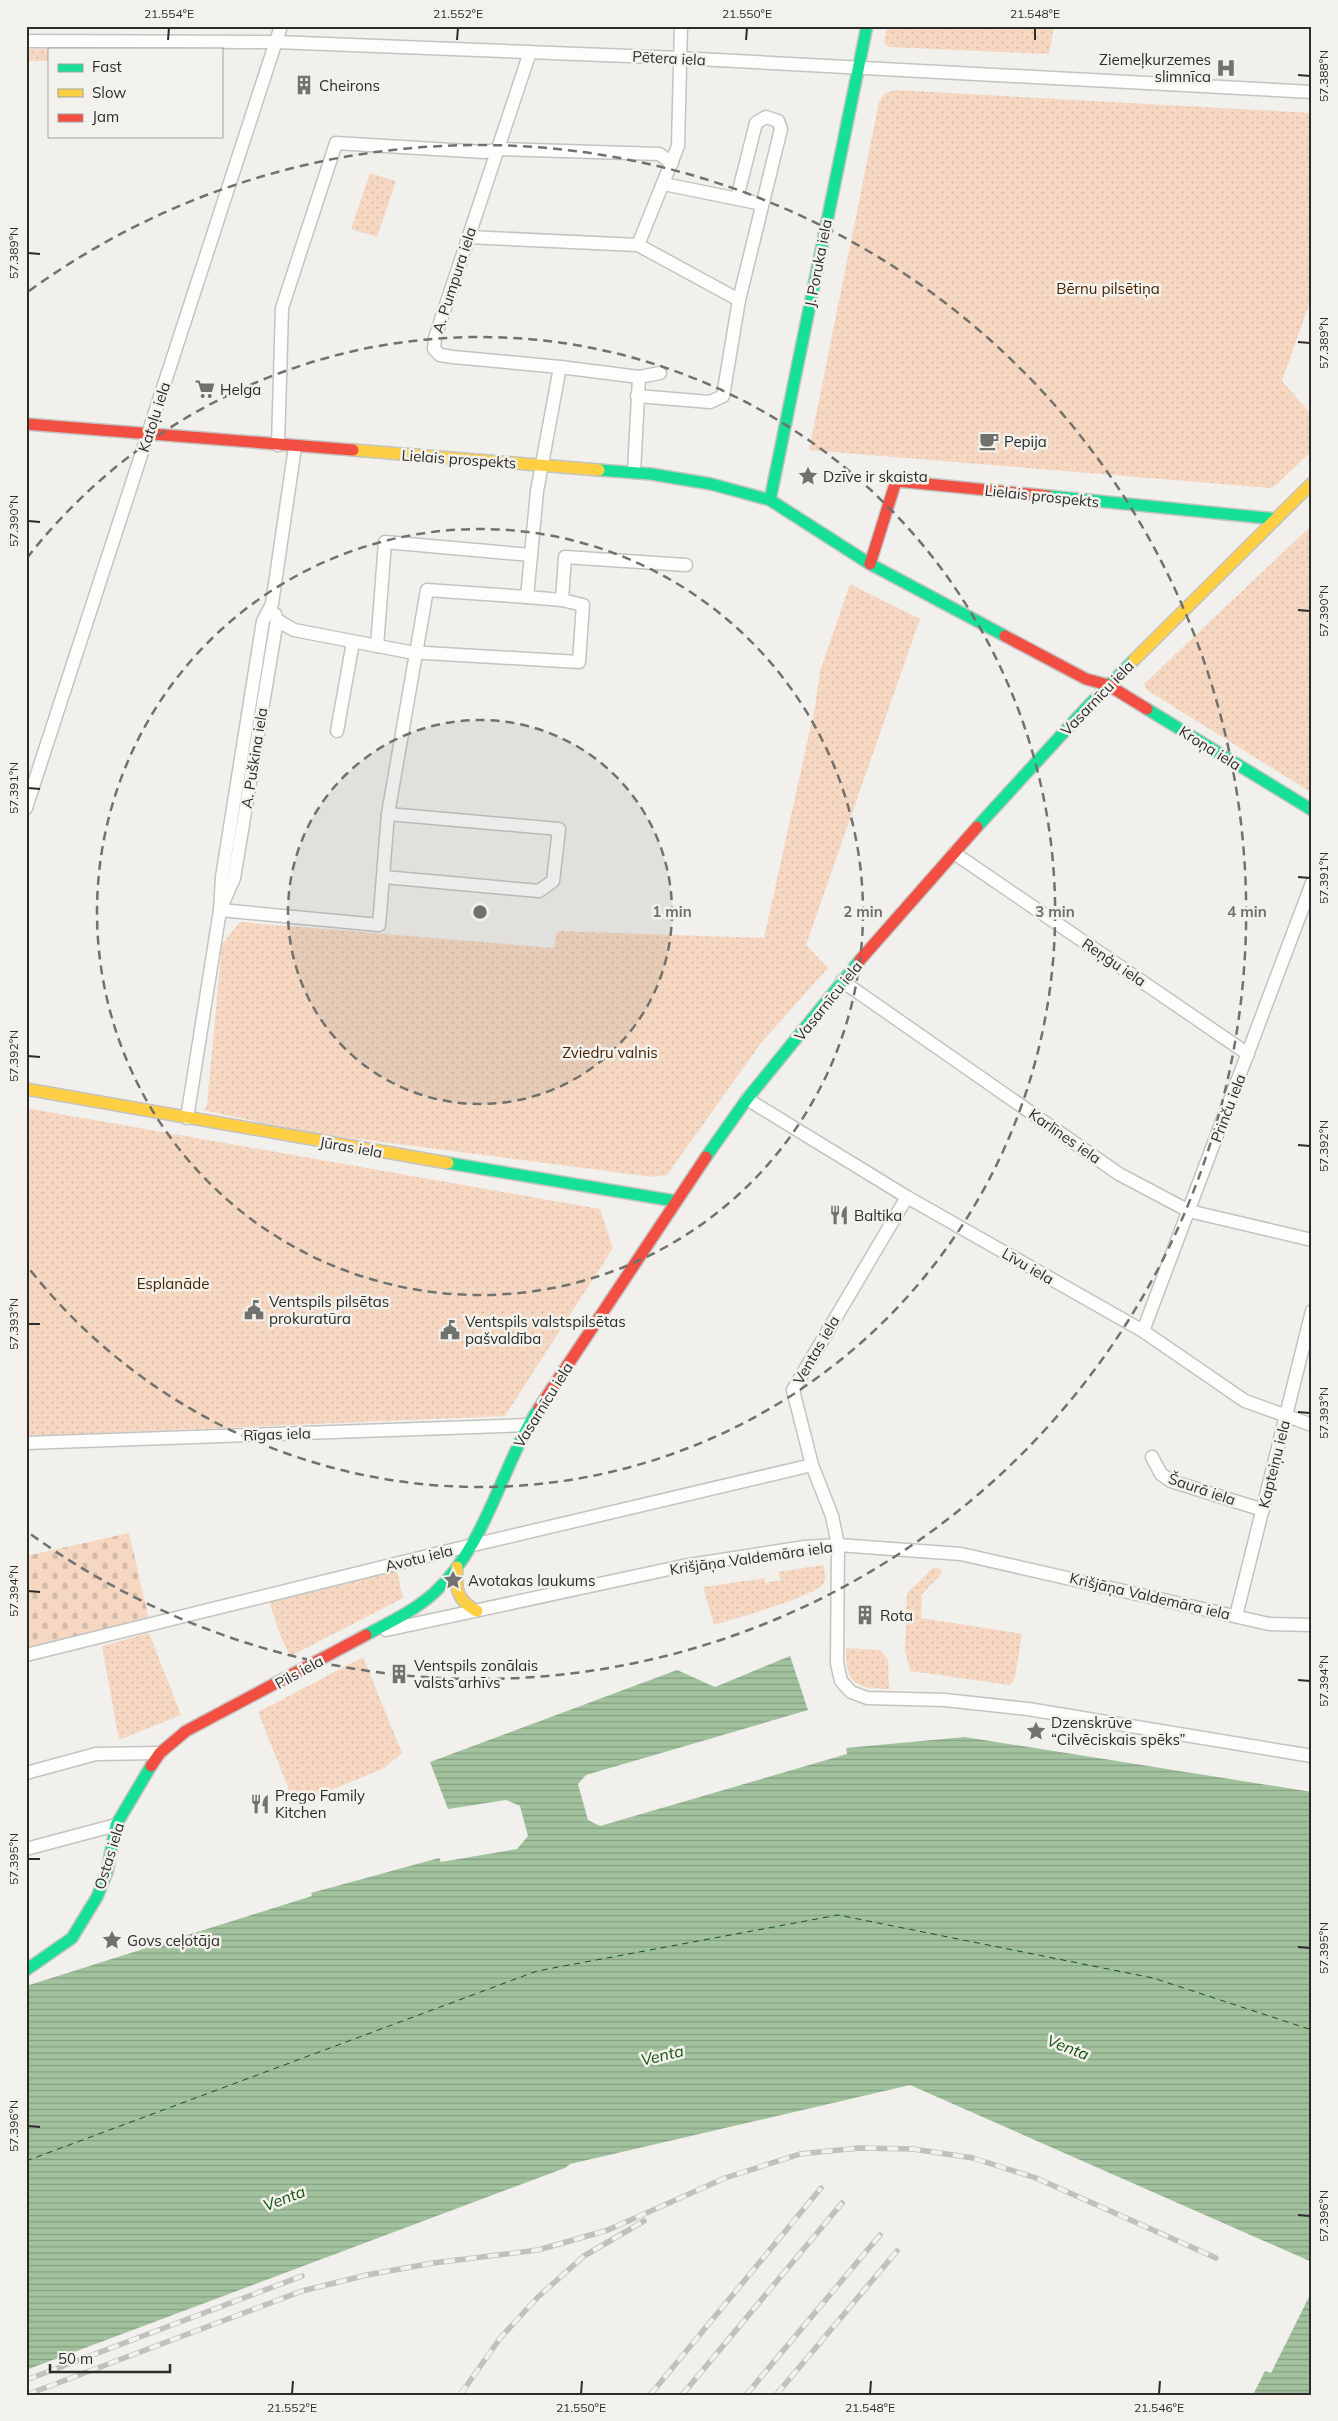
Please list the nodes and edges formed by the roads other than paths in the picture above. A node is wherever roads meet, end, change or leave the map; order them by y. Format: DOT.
graph roads {
  1 [pos="281,26"];
  2 [pos="681,26"];
  3 [pos="867,26"];
  4 [pos="26,41"];
  5 [pos="276,42"];
  6 [pos="530,52"];
  7 [pos="678,58"];
  8 [pos="858,68"];
  9 [pos="1312,92"];
  10 [pos="499,149"];
  11 [pos="672,163"];
  12 [pos="664,184"];
  13 [pos="737,198"];
  14 [pos="762,204"];
  15 [pos="468,237"];
  16 [pos="638,245"];
  17 [pos="739,300"];
  18 [pos="560,367"];
  19 [pos="660,373"];
  20 [pos="639,377"];
  21 [pos="637,396"];
  22 [pos="26,424"];
  23 [pos="148,434"];
  24 [pos="278,445"];
  25 [pos="295,447"];
  26 [pos="542,465"];
  27 [pos="634,472"];
  28 [pos="1312,483"];
  29 [pos="770,500"];
  30 [pos="1276,519"];
  31 [pos="531,555"];
  32 [pos="870,564"];
  33 [pos="686,565"];
  34 [pos="528,597"];
  35 [pos="562,600"];
  36 [pos="272,604"];
  37 [pos="277,620"];
  38 [pos="352,642"];
  39 [pos="377,646"];
  40 [pos="416,653"];
  41 [pos="1108,685"];
  42 [pos="337,731"];
  43 [pos="26,808"];
  44 [pos="1312,810"];
  45 [pos="388,814"];
  46 [pos="954,853"];
  47 [pos="384,877"];
  48 [pos="1312,883"];
  49 [pos="220,910"];
  50 [pos="842,981"];
  51 [pos="1248,1054"];
  52 [pos="26,1089"];
  53 [pos="747,1099"];
  54 [pos="187,1118"];
  55 [pos="906,1197"];
  56 [pos="675,1201"];
  57 [pos="1189,1210"];
  58 [pos="1312,1240"];
  59 [pos="1312,1311"];
  60 [pos="1143,1332"];
  61 [pos="1286,1417"];
  62 [pos="528,1425"];
  63 [pos="1312,1425"];
  64 [pos="26,1443"];
  65 [pos="1152,1457"];
  66 [pos="812,1465"];
  67 [pos="1262,1510"];
  68 [pos="838,1545"];
  69 [pos="471,1546"];
  70 [pos="458,1567"];
  71 [pos="438,1590"];
  72 [pos="477,1611"];
  73 [pos="1236,1616"];
  74 [pos="1312,1625"];
  75 [pos="368,1634"];
  76 [pos="26,1655"];
  77 [pos="160,1753"];
  78 [pos="1312,1756"];
  79 [pos="26,1772"];
  80 [pos="116,1825"];
  81 [pos="26,1848"];
  82 [pos="26,1970"];
  1 -- 5 [label="street, Katoļu iela"];
  2 -- 7 [label="street"];
  3 -- 8 [label="street, J. Poruka iela"];
  4 -- 5 [label="street, Pētera iela"];
  5 -- 6 [label="street, Pētera iela"];
  5 -- 23 [label="street, Katoļu iela"];
  6 -- 7 [label="street, Pētera iela"];
  6 -- 10 [label="street, A. Pumpura iela"];
  7 -- 8 [label="street, Pētera iela"];
  7 -- 11 [label="street"];
  8 -- 9 [label="street, Pētera iela"];
  8 -- 29 [label="street, J. Poruka iela"];
  10 -- 11 [label="street"];
  10 -- 15 [label="street, A. Pumpura iela"];
  10 -- 24 [label="street"];
  11 -- 12 [label="street"];
  12 -- 13 [label="street"];
  12 -- 16 [label="street"];
  13 -- 14 [label="street"];
  13 -- 14 [label="street"];
  14 -- 17 [label="street"];
  15 -- 16 [label="street"];
  15 -- 18 [label="street, A. Pumpura iela"];
  16 -- 17 [label="street"];
  17 -- 21 [label="street"];
  18 -- 20 [label="street"];
  18 -- 26 [label="street"];
  19 -- 20 [label="street"];
  20 -- 21 [label="street"];
  21 -- 27 [label="street"];
  22 -- 23 [label="street, Lielais prospekts"];
  23 -- 24 [label="street, Lielais prospekts"];
  23 -- 43 [label="street, Katoļu iela"];
  24 -- 25 [label="street, Lielais prospekts"];
  25 -- 26 [label="street, Lielais prospekts"];
  25 -- 36 [label="street, A. Puškina iela"];
  26 -- 27 [label="street, Lielais prospekts"];
  26 -- 31 [label="street"];
  27 -- 29 [label="street, Lielais prospekts"];
  28 -- 30 [label="street, Vasarnīcu iela"];
  29 -- 32 [label="street, Lielais prospekts"];
  30 -- 32 [label="street, Lielais prospekts"];
  30 -- 41 [label="street, Vasarnīcu iela"];
  31 -- 34 [label="street"];
  31 -- 39 [label="street"];
  32 -- 41 [label="street, Lielais prospekts"];
  33 -- 35 [label="street"];
  34 -- 35 [label="street"];
  34 -- 40 [label="street"];
  35 -- 40 [label="street"];
  36 -- 37 [label="street, A. Puškina iela"];
  36 -- 49 [label="street, A. Puškina iela"];
  37 -- 38 [label="street"];
  37 -- 49 [label="street, A. Puškina iela"];
  38 -- 39 [label="street"];
  38 -- 42 [label="street"];
  39 -- 40 [label="street"];
  40 -- 45 [label="street"];
  41 -- 44 [label="street, Kroņa iela"];
  41 -- 46 [label="street, Vasarnīcu iela"];
  45 -- 47 [label="street"];
  45 -- 47 [label="street"];
  46 -- 50 [label="street, Vasarnīcu iela"];
  46 -- 51 [label="street, Reņģu iela"];
  47 -- 49 [label="street"];
  48 -- 51 [label="street, Prinču iela"];
  49 -- 54 [label="street, A. Puškina iela"];
  50 -- 53 [label="street, Vasarnīcu iela"];
  50 -- 57 [label="street, Karlīnes iela"];
  51 -- 57 [label="street, Prinču iela"];
  52 -- 54 [label="street, Jūras iela"];
  53 -- 55 [label="street, Līvu iela"];
  53 -- 56 [label="street, Vasarnīcu iela"];
  54 -- 56 [label="street, Jūras iela"];
  55 -- 60 [label="street, Līvu iela"];
  55 -- 66 [label="street, Ventas iela"];
  56 -- 62 [label="street, Vasarnīcu iela"];
  57 -- 58 [label="street, Karlīnes iela"];
  57 -- 60 [label="street, Prinču iela"];
  59 -- 61 [label="street, Kapteiņu iela"];
  60 -- 61 [label="street, Līvu iela"];
  61 -- 63 [label="street, Līvu iela"];
  61 -- 67 [label="street, Kapteiņu iela"];
  62 -- 64 [label="street, Rīgas iela"];
  62 -- 69 [label="street, Vasarnīcu iela"];
  65 -- 67 [label="street, Šaurā iela"];
  66 -- 68 [label="street, Ventas iela"];
  66 -- 69 [label="street, Avotu iela"];
  67 -- 73 [label="street, Kapteiņu iela"];
  68 -- 72 [label="street, Krišjāņa Valdemāra iela"];
  68 -- 73 [label="street, Krišjāņa Valdemāra iela"];
  68 -- 78 [label="street, Ventas iela"];
  69 -- 70 [label="street, Vasarnīcu iela"];
  69 -- 76 [label="street, Avotu iela"];
  70 -- 71 [label="street, Vasarnīcu iela"];
  70 -- 72 [label="street"];
  71 -- 75 [label="street, Pils iela"];
  72 -- 75 [label="street, Krišjāņa Valdemāra iela"];
  73 -- 74 [label="street, Krišjāņa Valdemāra iela"];
  75 -- 77 [label="street, Pils iela"];
  77 -- 79 [label="street"];
  77 -- 80 [label="street, Ostas iela"];
  80 -- 81 [label="street"];
  80 -- 82 [label="street, Ostas iela"];
}
